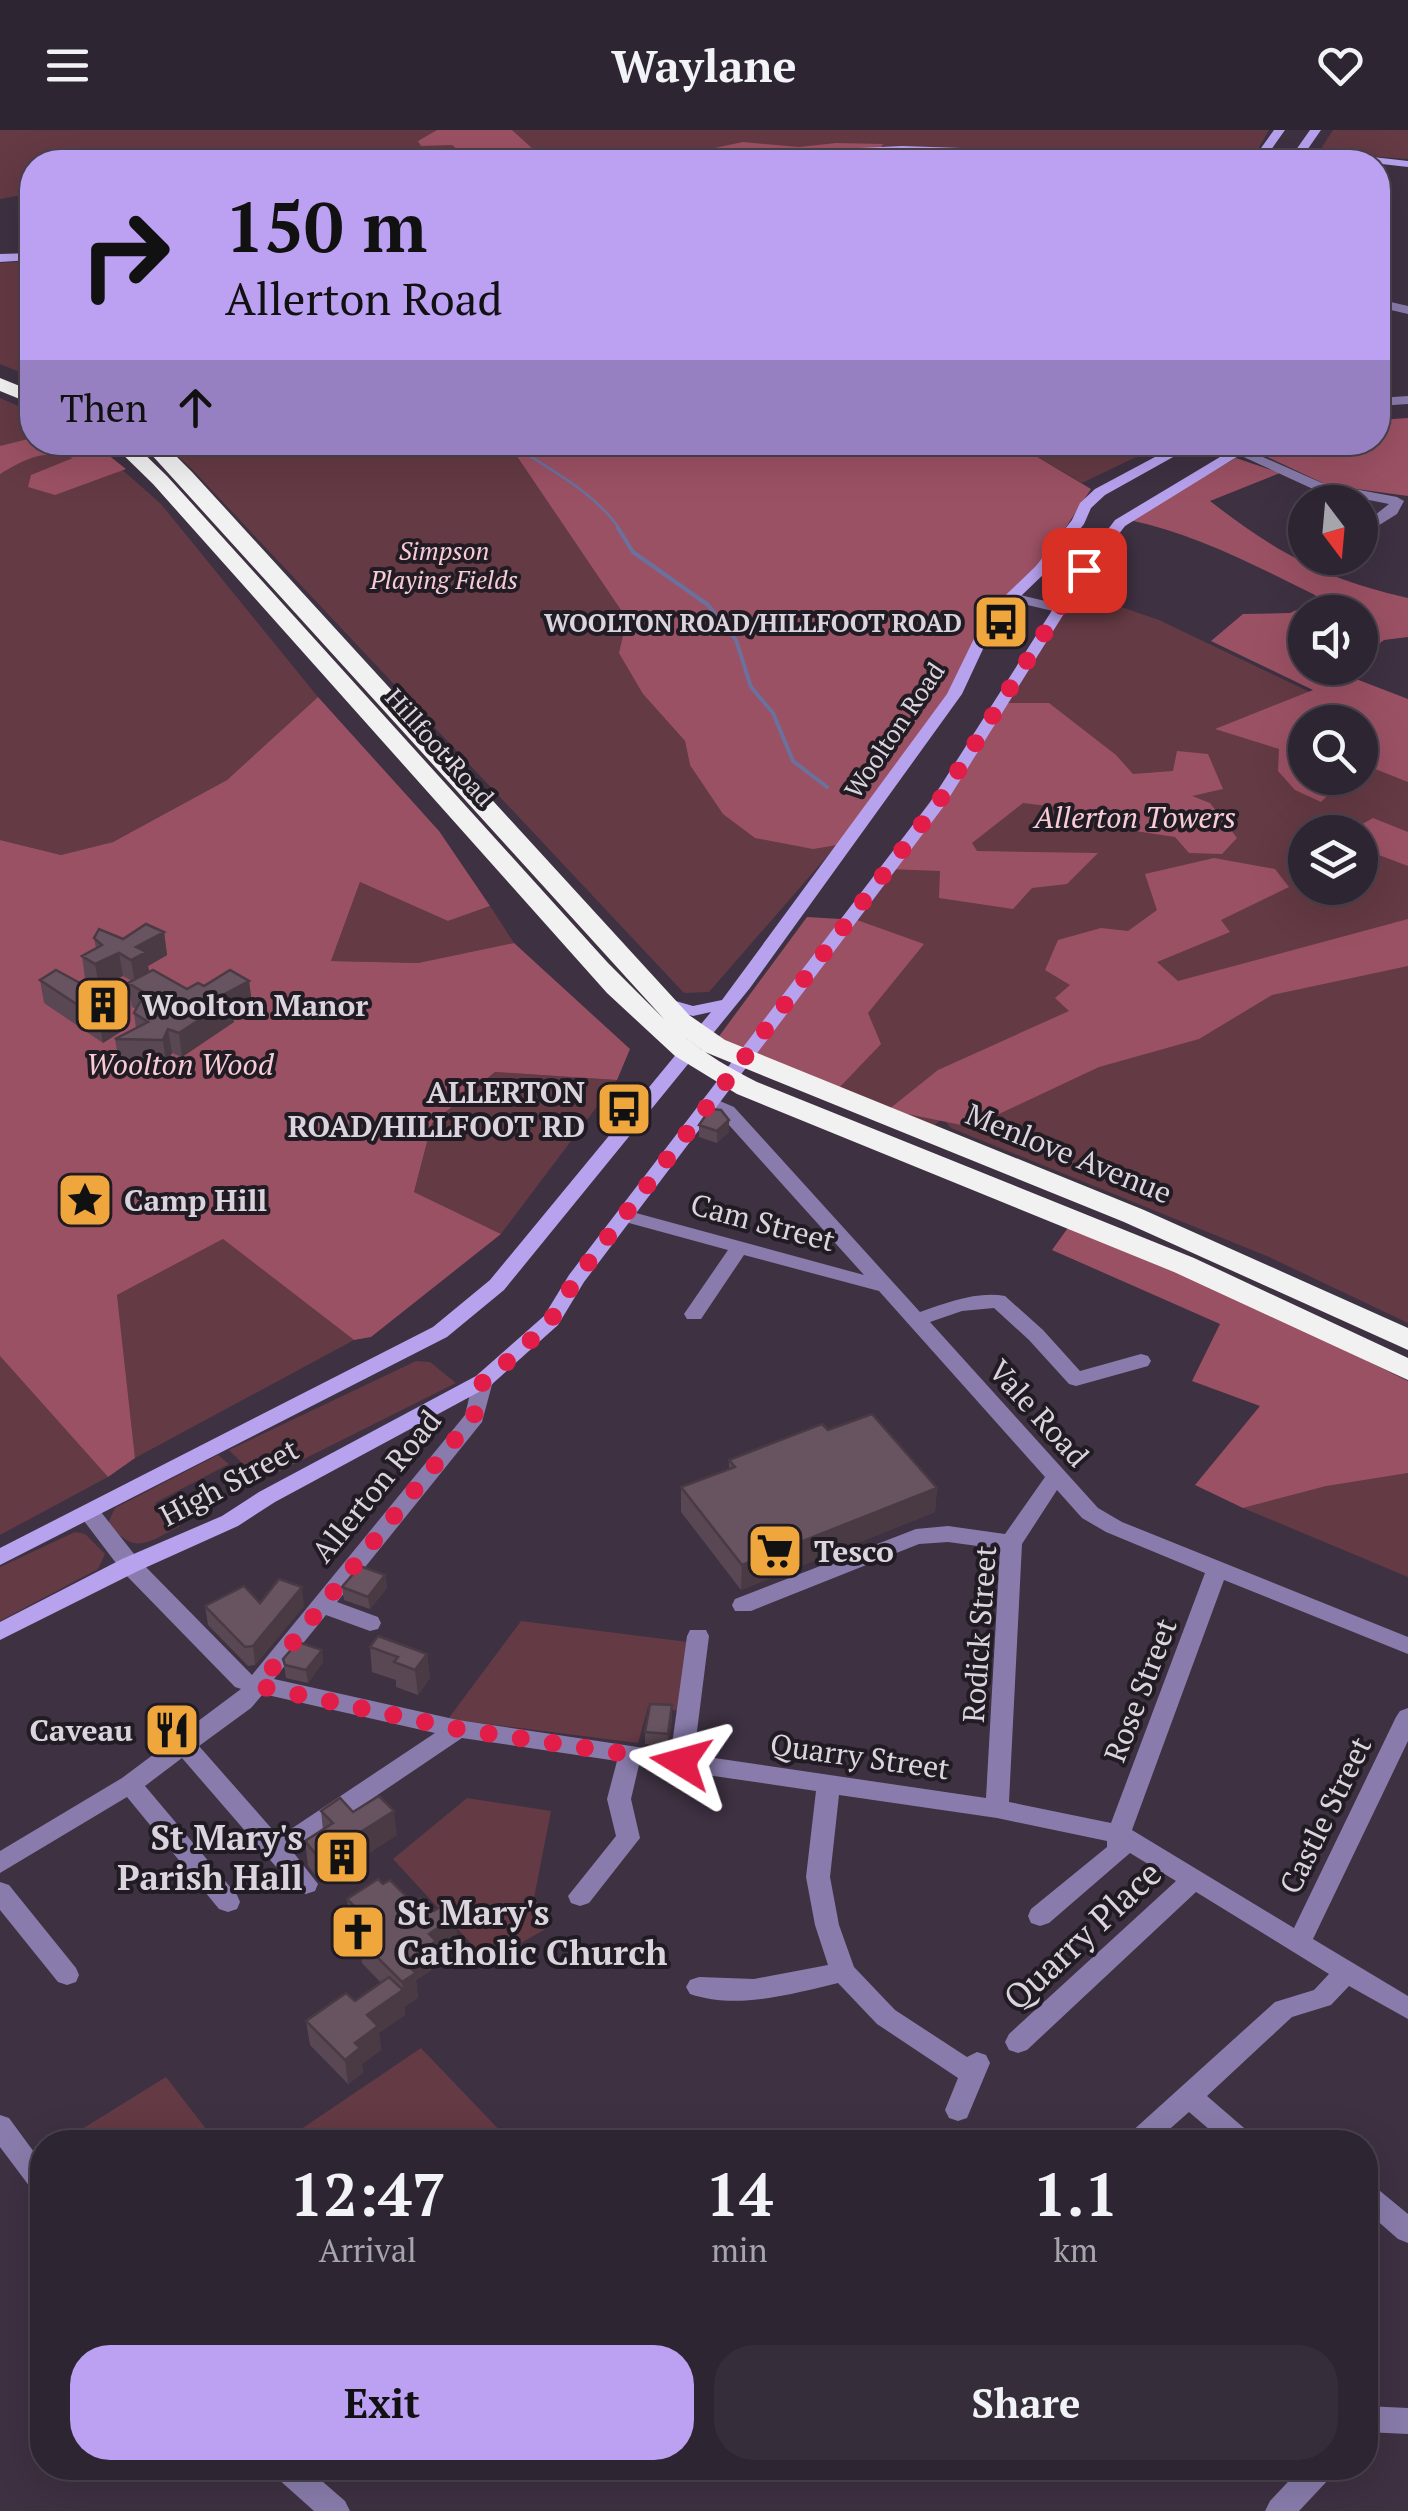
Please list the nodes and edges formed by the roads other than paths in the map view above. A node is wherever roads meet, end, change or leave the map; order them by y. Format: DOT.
graph roads {
  1 [pos="134,455"];
  2 [pos="163,455"];
  3 [pos="1170,455"];
  4 [pos="1232,455"];
  5 [pos="1248,455"];
  6 [pos="1316,485"];
  7 [pos="1378,498"];
  8 [pos="1378,521"];
  9 [pos="1012,597"];
  10 [pos="1061,609"];
  11 [pos="665,1004"];
  12 [pos="726,1004"];
  13 [pos="694,1046"];
  14 [pos="735,1068"];
  15 [pos="767,1096"];
  16 [pos="708,1102"];
  17 [pos="625,1216"];
  18 [pos="739,1248"];
  19 [pos="885,1286"];
  20 [pos="694,1314"];
  21 [pos="916,1320"];
  22 [pos="1408,1340"];
  23 [pos="1141,1361"];
  24 [pos="1408,1370"];
  25 [pos="483,1381"];
  26 [pos="1057,1478"];
  27 [pos="89,1512"];
  28 [pos="1011,1542"];
  29 [pos="0,1557"];
  30 [pos="130,1565"];
  31 [pos="1218,1568"];
  32 [pos="323,1605"];
  33 [pos="744,1606"];
  34 [pos="370,1622"];
  35 [pos="0,1632"];
  36 [pos="698,1636"];
  37 [pos="1408,1646"];
  38 [pos="258,1686"];
  39 [pos="1408,1717"];
  40 [pos="458,1729"];
  41 [pos="184,1746"];
  42 [pos="630,1755"];
  43 [pos="681,1762"];
  44 [pos="130,1784"];
  45 [pos="828,1785"];
  46 [pos="997,1809"];
  47 [pos="1119,1834"];
  48 [pos="276,1851"];
  49 [pos="0,1863"];
  50 [pos="1194,1880"];
  51 [pos="306,1884"];
  52 [pos="0,1892"];
  53 [pos="580,1896"];
  54 [pos="228,1902"];
  55 [pos="1040,1916"];
  56 [pos="1300,1941"];
  57 [pos="843,1972"];
  58 [pos="1346,1972"];
  59 [pos="67,1975"];
  60 [pos="713,1996"];
  61 [pos="1408,2009"];
  62 [pos="1018,2042"];
  63 [pos="1189,2096"];
  64 [pos="958,2110"];
  65 [pos="0,2126"];
  66 [pos="1151,2130"];
  67 [pos="1228,2130"];
  68 [pos="30,2167"];
  69 [pos="1378,2205"];
  70 [pos="1408,2231"];
  71 [pos="1378,2420"];
  72 [pos="1408,2421"];
  73 [pos="300,2480"];
  74 [pos="1309,2480"];
  75 [pos="335,2511"];
  76 [pos="1280,2511"];
  1 -- 13 [label="highway, Hillfoot Road"];
  2 -- 11 [label="highway, Hillfoot Road"];
  3 -- 9 [label="main road, Woolton Road"];
  4 -- 10 [label="main road"];
  5 -- 6 [label="street"];
  7 -- 8 [label="street"];
  9 -- 10 [label="street"];
  9 -- 12 [label="main road, Woolton Road"];
  10 -- 14 [label="main road"];
  11 -- 12 [label="main road"];
  11 -- 13 [label="highway, Hillfoot Road"];
  12 -- 13 [label="main road, Woolton Road"];
  13 -- 14 [label="highway, Hillfoot Road"];
  13 -- 27 [label="main road, High Street"];
  14 -- 15 [label="highway, Menlove Avenue"];
  14 -- 16 [label="main road, Allerton Road"];
  14 -- 22 [label="highway, Menlove Avenue"];
  15 -- 16 [label="main road"];
  15 -- 24 [label="highway, Menlove Avenue"];
  16 -- 17 [label="main road, Allerton Road"];
  16 -- 19 [label="street, Vale Road"];
  17 -- 18 [label="street, Cam Street"];
  17 -- 25 [label="main road, Allerton Road"];
  18 -- 19 [label="street, Cam Street"];
  18 -- 20 [label="street"];
  19 -- 21 [label="street, Vale Road"];
  21 -- 23 [label="street"];
  21 -- 26 [label="street, Vale Road"];
  25 -- 30 [label="main road, High Street"];
  25 -- 32 [label="street, Allerton Road"];
  26 -- 28 [label="street, Rodick Street"];
  26 -- 31 [label="street, Vale Road"];
  27 -- 29 [label="main road, High Street"];
  27 -- 30 [label="street"];
  28 -- 33 [label="street"];
  28 -- 46 [label="street, Rodick Street"];
  30 -- 35 [label="main road, High Street"];
  30 -- 38 [label="street"];
  31 -- 37 [label="street, Vale Road"];
  31 -- 47 [label="street, Rose Street"];
  32 -- 34 [label="street"];
  32 -- 38 [label="street, Allerton Road"];
  36 -- 43 [label="street"];
  38 -- 40 [label="street, Quarry Street"];
  38 -- 41 [label="street, Allerton Road"];
  39 -- 56 [label="street, Castle Street"];
  40 -- 42 [label="street, Quarry Street"];
  40 -- 48 [label="street"];
  41 -- 44 [label="street, Allerton Road"];
  41 -- 48 [label="street"];
  42 -- 43 [label="street, Quarry Street"];
  42 -- 53 [label="street"];
  43 -- 45 [label="street, Quarry Street"];
  44 -- 49 [label="street, Allerton Road"];
  44 -- 54 [label="street"];
  45 -- 46 [label="street, Quarry Street"];
  45 -- 57 [label="street"];
  46 -- 47 [label="street, Quarry Street"];
  47 -- 50 [label="street, Quarry Street"];
  47 -- 55 [label="street, Rose Street"];
  48 -- 51 [label="street"];
  50 -- 56 [label="street, Quarry Street"];
  50 -- 62 [label="street, Quarry Place"];
  52 -- 59 [label="street"];
  56 -- 58 [label="street, Quarry Street"];
  57 -- 60 [label="street"];
  57 -- 64 [label="street"];
  58 -- 61 [label="street, Quarry Street"];
  58 -- 63 [label="street"];
  63 -- 66 [label="street"];
  63 -- 67 [label="street"];
  65 -- 68 [label="street"];
  69 -- 70 [label="street"];
  71 -- 72 [label="street"];
  73 -- 75 [label="street"];
  74 -- 76 [label="street"];
}
